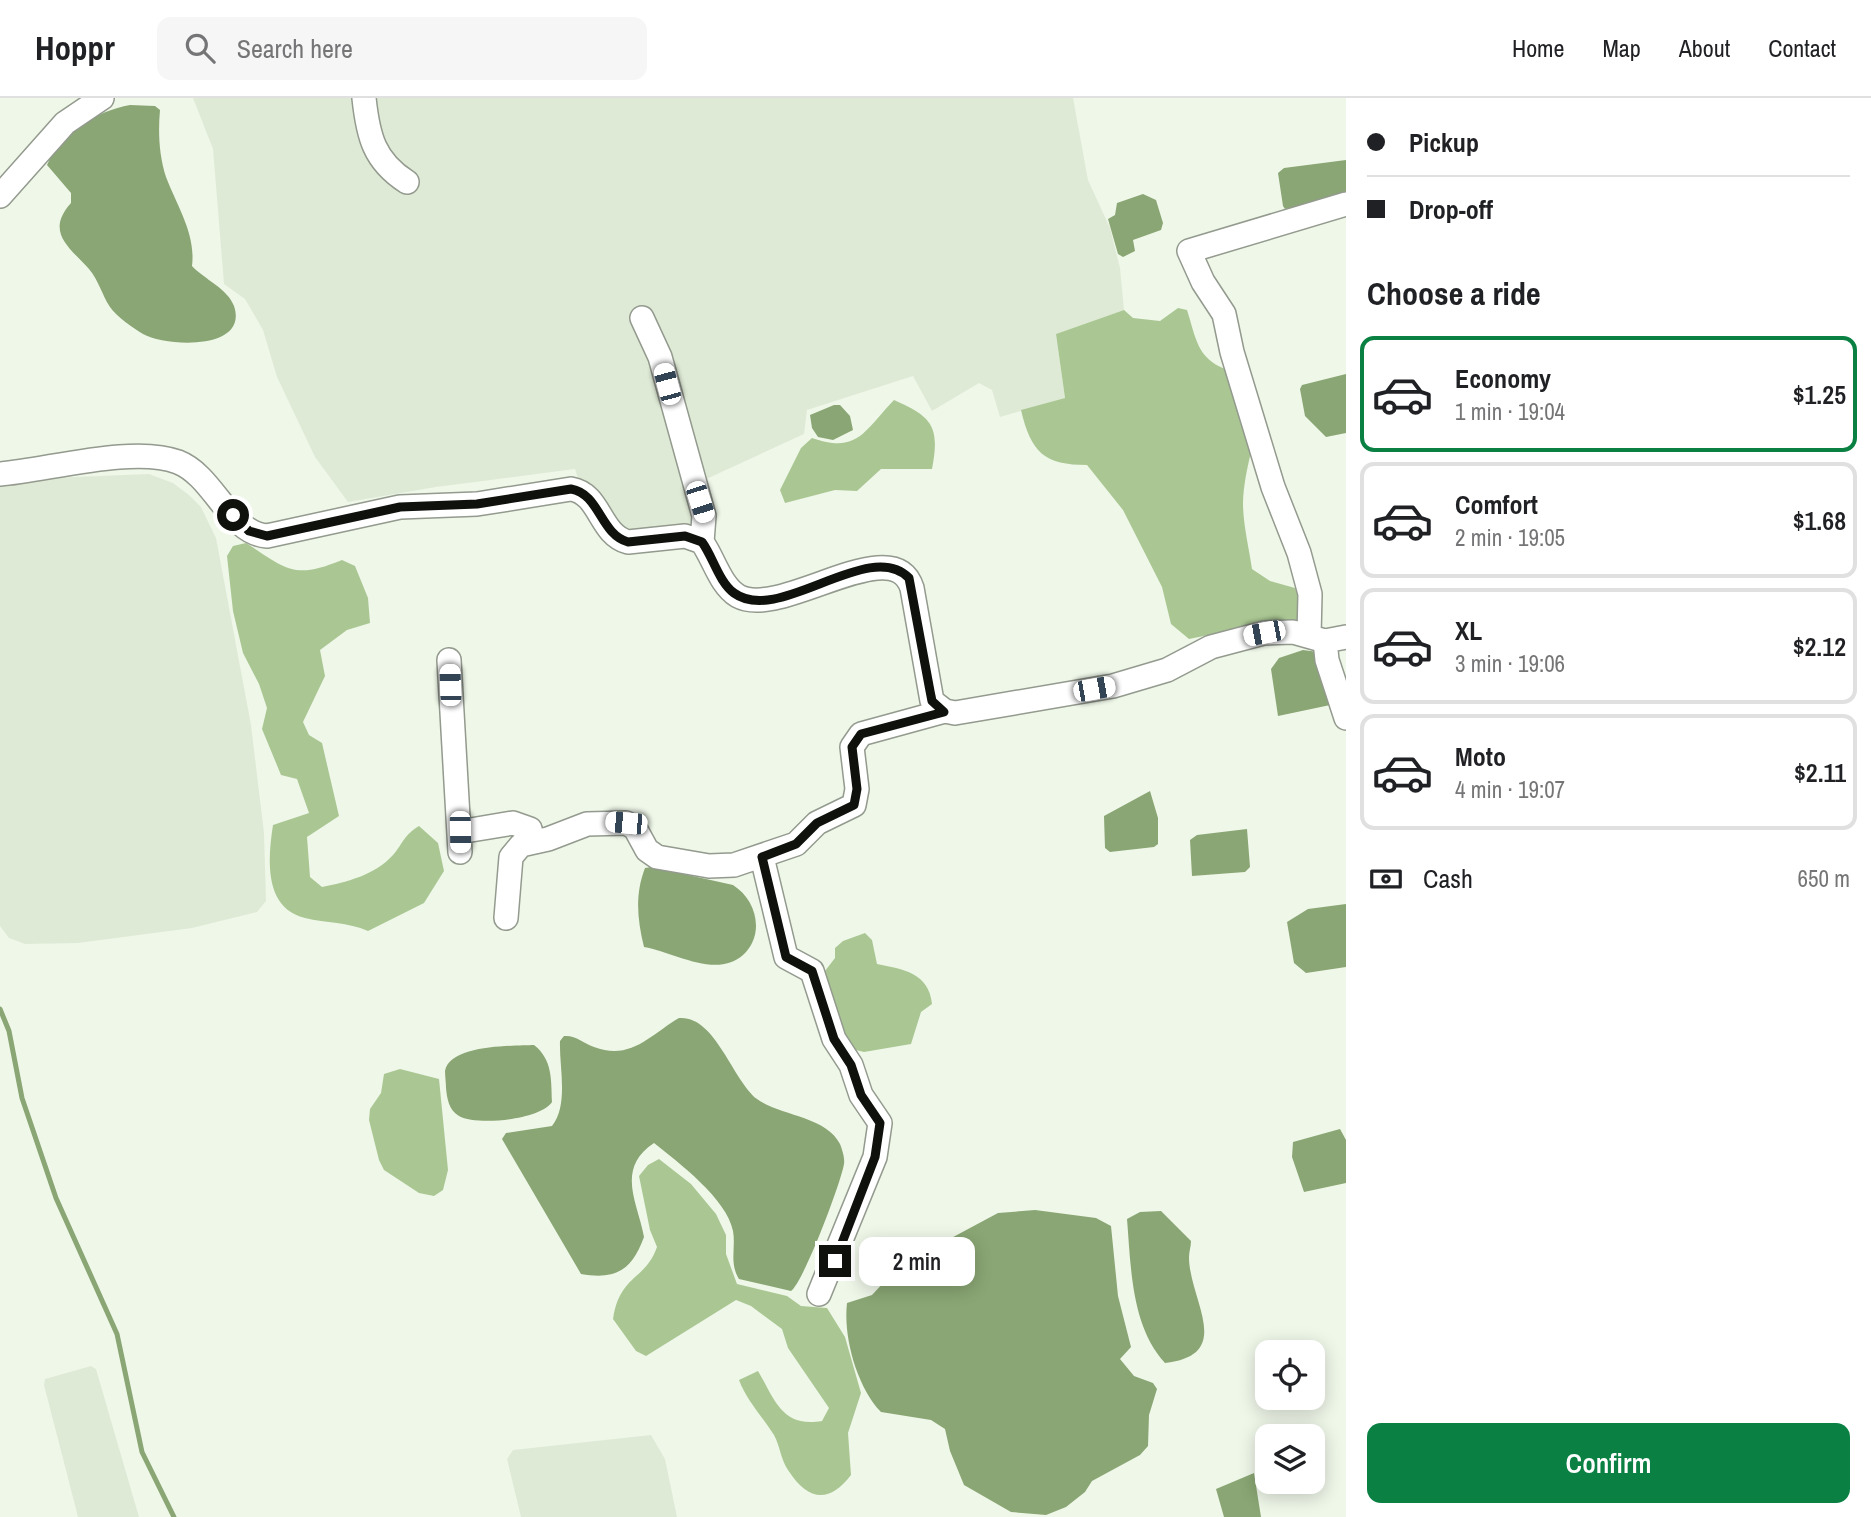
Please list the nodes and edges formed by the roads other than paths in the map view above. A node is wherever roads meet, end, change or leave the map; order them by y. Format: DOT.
graph roads {
  1 [pos="102,98"];
  2 [pos="364,98"];
  3 [pos="407,182"];
  4 [pos="0,196"];
  5 [pos="1346,204"];
  6 [pos="642,318"];
  7 [pos="0,474"];
  8 [pos="702,542"];
  9 [pos="1327,638"];
  10 [pos="449,660"];
  11 [pos="944,712"];
  12 [pos="1346,718"];
  13 [pos="533,841"];
  14 [pos="762,857"];
  15 [pos="506,918"];
  16 [pos="819,1294"];
  1 -- 4 [label="street"];
  2 -- 3 [label="street"];
  5 -- 9 [label="street"];
  6 -- 8 [label="street"];
  7 -- 8 [label="street"];
  8 -- 11 [label="street"];
  9 -- 11 [label="street"];
  9 -- 12 [label="street"];
  10 -- 13 [label="street"];
  11 -- 14 [label="street"];
  13 -- 14 [label="street"];
  13 -- 15 [label="street"];
  14 -- 16 [label="street"];
}
